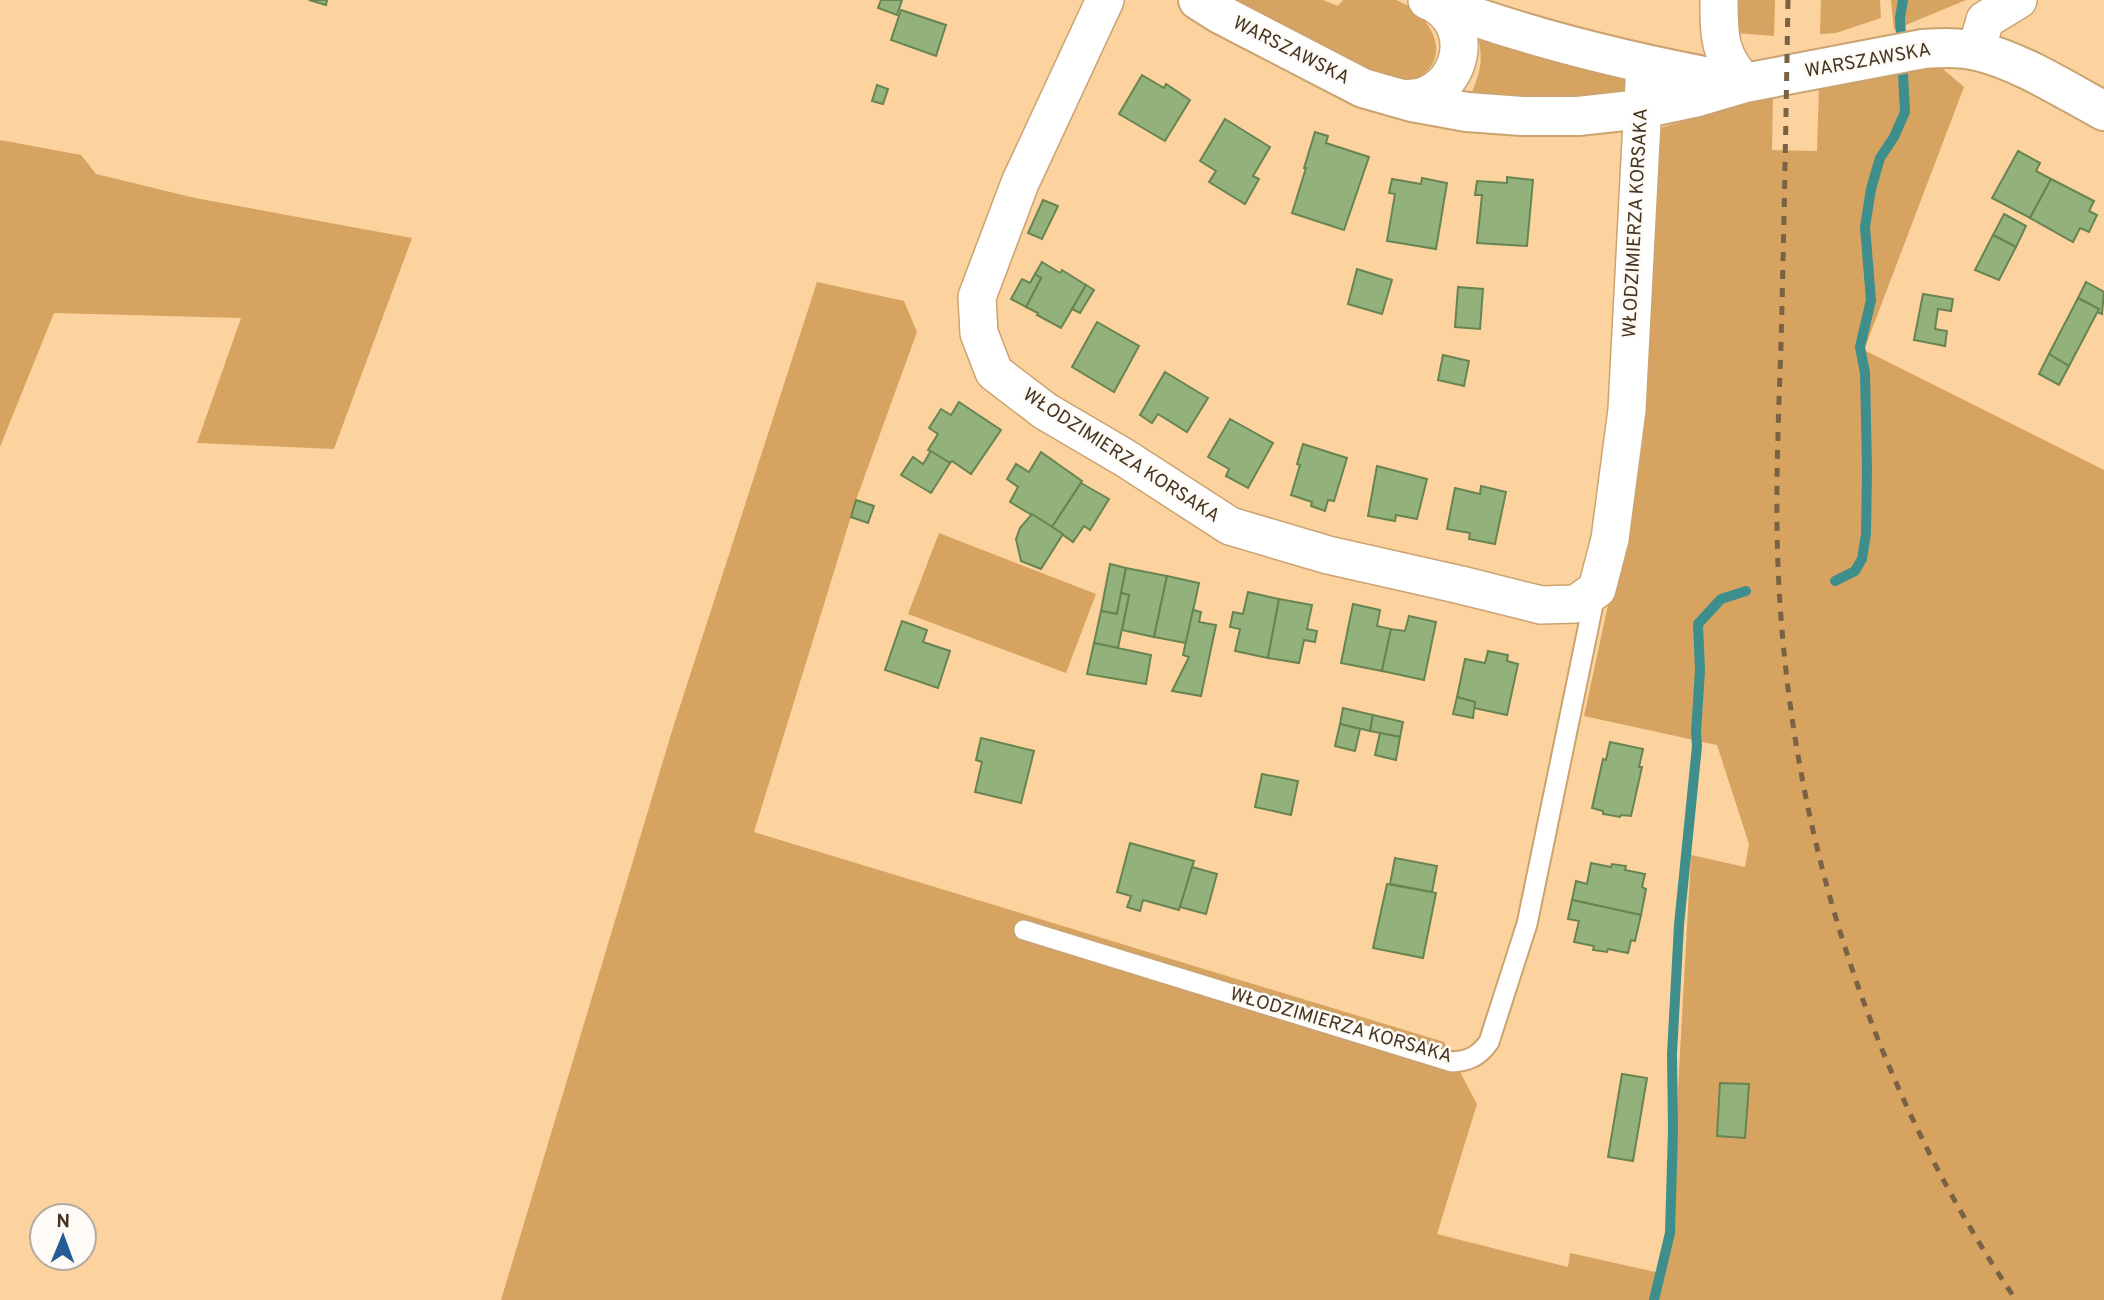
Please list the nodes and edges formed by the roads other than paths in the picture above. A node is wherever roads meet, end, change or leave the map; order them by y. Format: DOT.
graph roads {
  1 [pos="1105,0"];
  2 [pos="1198,0"];
  3 [pos="1427,0"];
  4 [pos="1719,0"];
  5 [pos="2018,0"];
  6 [pos="1976,51"];
  7 [pos="1644,64"];
  8 [pos="1745,83"];
  9 [pos="1388,96"];
  10 [pos="1642,109"];
  11 [pos="2104,111"];
  12 [pos="1597,589"];
  13 [pos="1024,930"];
  1 -- 12 [label="street, WŁODZIMIERZA KORSAKA"];
  2 -- 9 [label="street, WARSZAWSKA"];
  3 -- 7 [label="street, WARSZAWSKA"];
  3 -- 9 [label="street, WARSZAWSKA"];
  4 -- 8 [label="street"];
  5 -- 6 [label="street"];
  6 -- 8 [label="street, WARSZAWSKA"];
  6 -- 11 [label="street, WARSZAWSKA"];
  7 -- 8 [label="street, WARSZAWSKA"];
  7 -- 10 [label="street, WŁODZIMIERZA KORSAKA"];
  8 -- 10 [label="street, WARSZAWSKA"];
  9 -- 10 [label="street, WARSZAWSKA"];
  10 -- 12 [label="street, WŁODZIMIERZA KORSAKA"];
  12 -- 13 [label="lane, WŁODZIMIERZA KORSAKA"];
}
